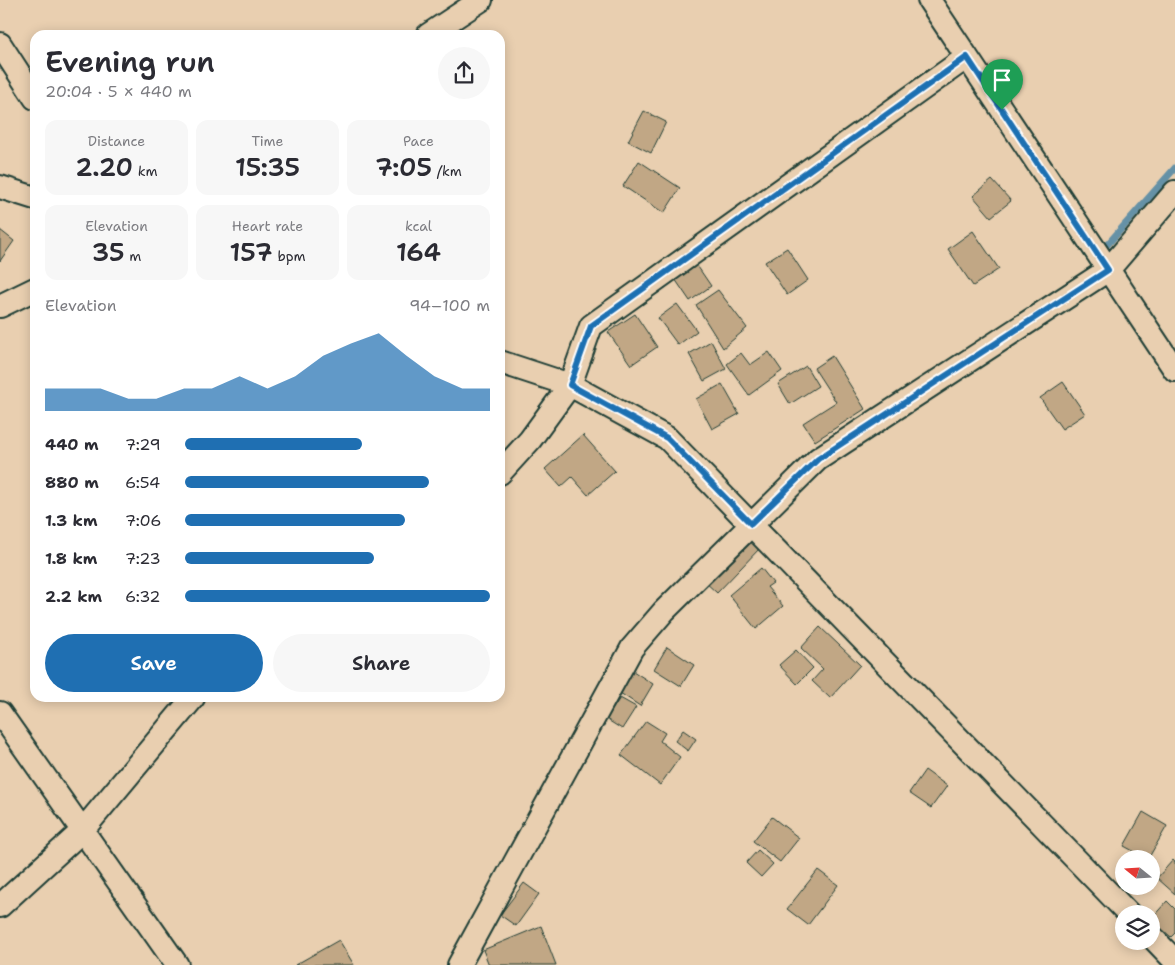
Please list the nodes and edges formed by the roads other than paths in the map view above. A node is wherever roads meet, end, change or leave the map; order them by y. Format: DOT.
graph roads {
  1 [pos="481,0"];
  2 [pos="929,0"];
  3 [pos="436,30"];
  4 [pos="0,44"];
  5 [pos="967,57"];
  6 [pos="30,90"];
  7 [pos="0,187"];
  8 [pos="1175,192"];
  9 [pos="30,196"];
  10 [pos="1108,270"];
  11 [pos="30,291"];
  12 [pos="0,306"];
  13 [pos="505,364"];
  14 [pos="1175,370"];
  15 [pos="570,385"];
  16 [pos="505,468"];
  17 [pos="751,524"];
  18 [pos="190,702"];
  19 [pos="0,713"];
  20 [pos="82,831"];
  21 [pos="1120,905"];
  22 [pos="0,906"];
  23 [pos="1160,945"];
  24 [pos="1175,961"];
  25 [pos="177,965"];
  26 [pos="459,965"];
  1 -- 3 [label="street"];
  2 -- 5 [label="street"];
  4 -- 6 [label="street"];
  5 -- 10 [label="street"];
  5 -- 15 [label="street"];
  7 -- 9 [label="street"];
  8 -- 10 [label="street"];
  10 -- 14 [label="street"];
  10 -- 17 [label="street"];
  11 -- 12 [label="street"];
  13 -- 15 [label="street"];
  15 -- 16 [label="street"];
  15 -- 17 [label="street"];
  17 -- 21 [label="street"];
  17 -- 26 [label="street"];
  18 -- 20 [label="street"];
  19 -- 20 [label="street"];
  20 -- 22 [label="street"];
  20 -- 25 [label="street"];
  23 -- 24 [label="street"];
}
